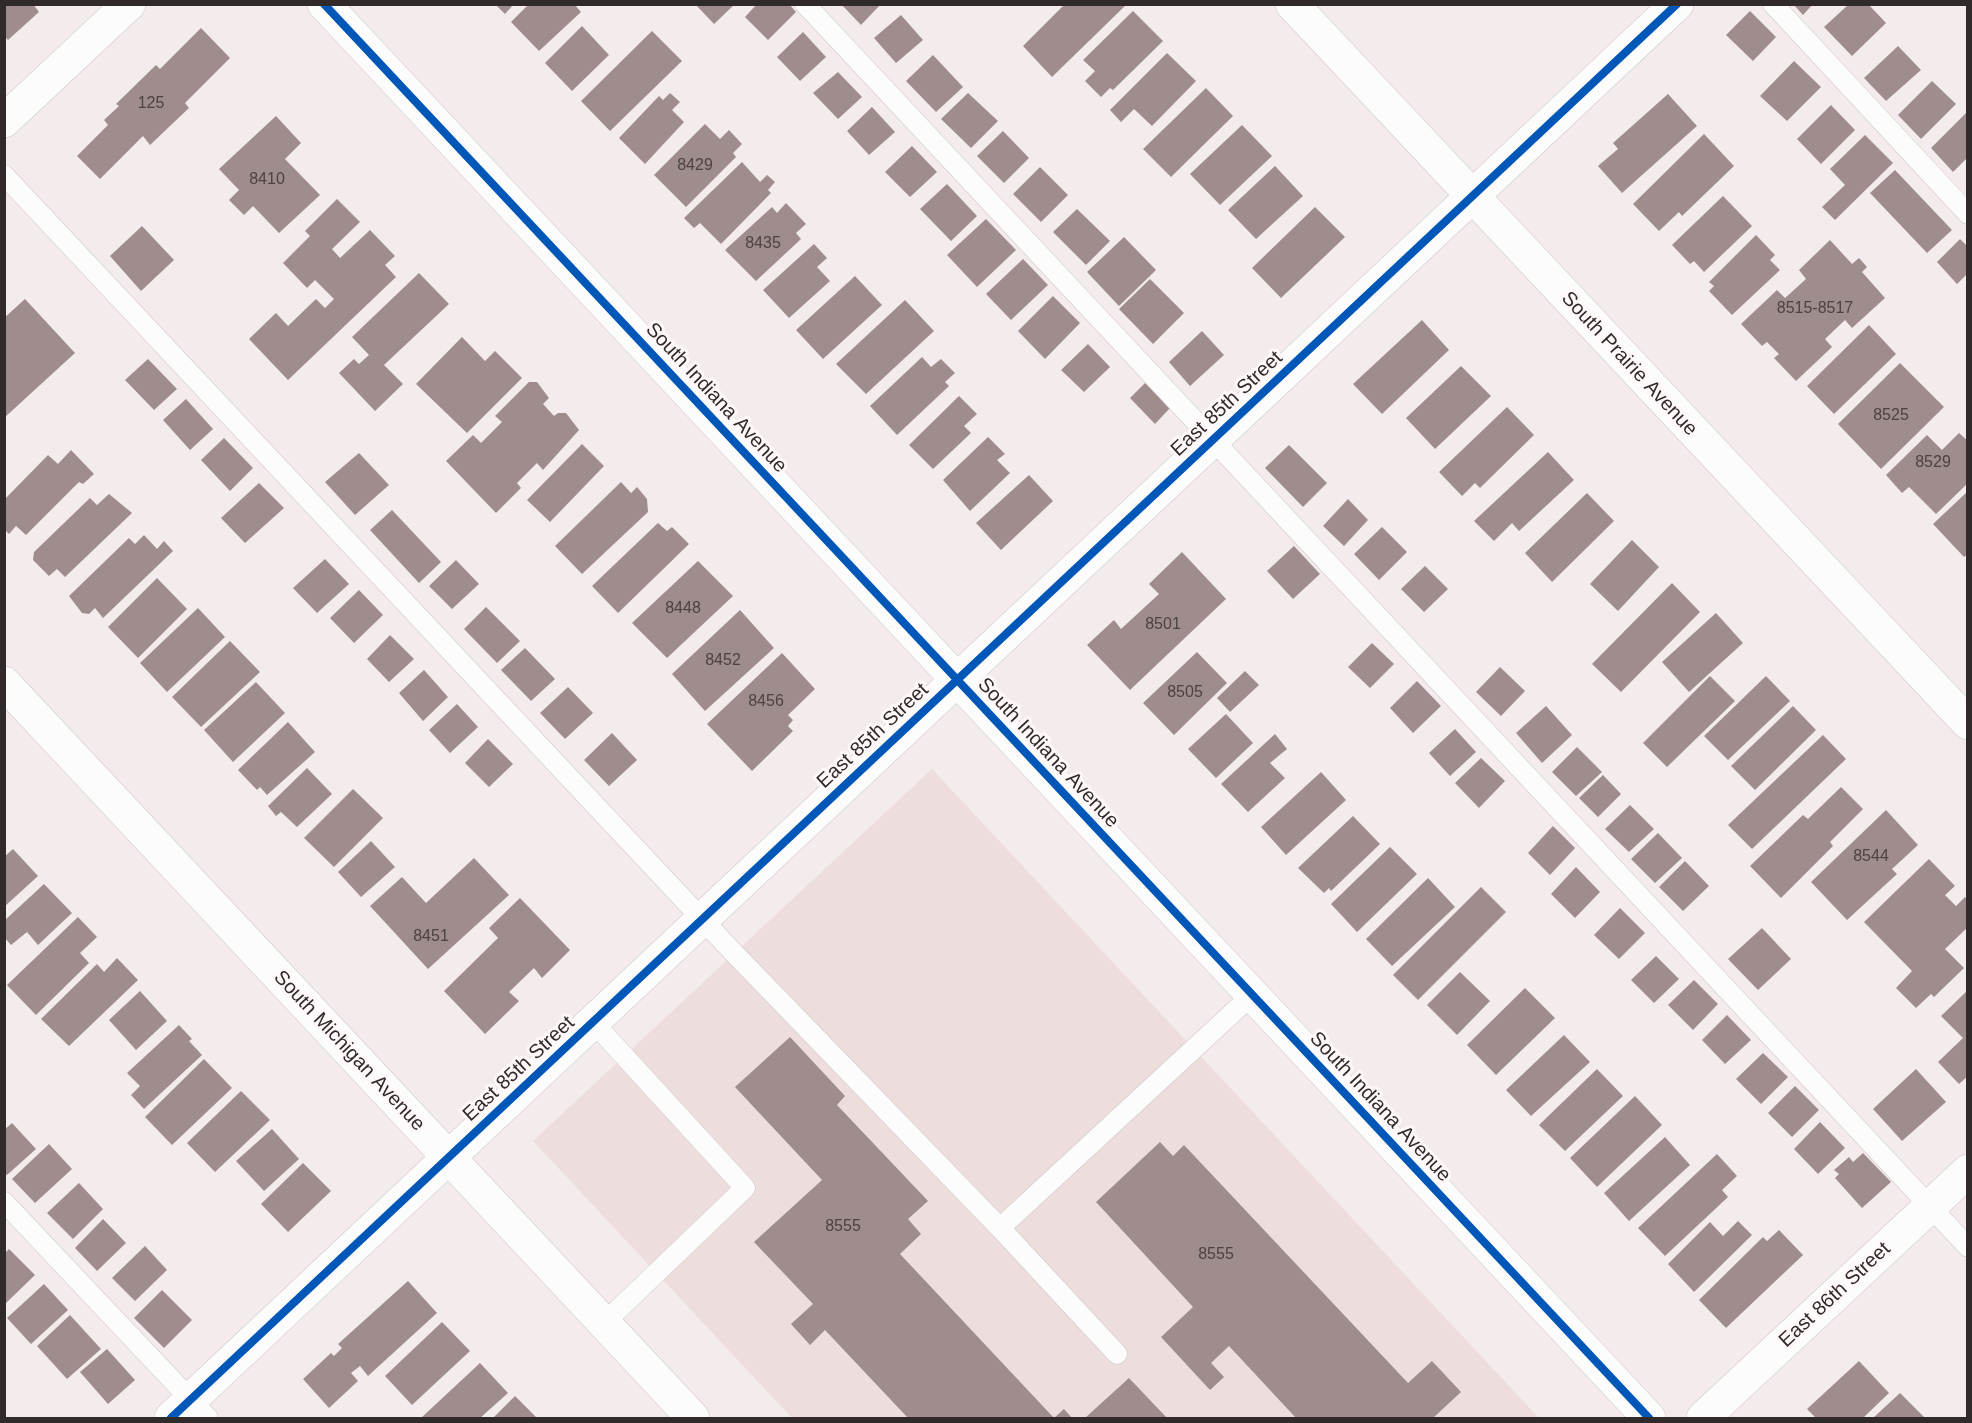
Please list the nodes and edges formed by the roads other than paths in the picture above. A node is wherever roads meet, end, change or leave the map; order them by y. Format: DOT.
graph roads {
  1 [pos="129,4"];
  2 [pos="324,4"];
  3 [pos="805,4"];
  4 [pos="1292,4"];
  5 [pos="1677,4"];
  6 [pos="1773,4"];
  7 [pos="4,121"];
  8 [pos="4,175"];
  9 [pos="1472,198"];
  10 [pos="1968,214"];
  11 [pos="1213,440"];
  12 [pos="957,680"];
  13 [pos="4,683"];
  14 [pos="1968,723"];
  15 [pos="702,920"];
  16 [pos="1252,995"];
  17 [pos="592,1022"];
  18 [pos="448,1158"];
  19 [pos="1968,1171"];
  20 [pos="4,1202"];
  21 [pos="1930,1206"];
  22 [pos="1000,1228"];
  23 [pos="1968,1247"];
  24 [pos="604,1323"];
  25 [pos="1118,1354"];
  26 [pos="190,1412"];
  27 [pos="693,1419"];
  28 [pos="1649,1419"];
  29 [pos="1703,1419"];
  1 -- 7 [label="street"];
  2 -- 12 [label="street, South Indiana Avenue"];
  3 -- 11 [label="lane"];
  4 -- 9 [label="street, South Prairie Avenue"];
  5 -- 9 [label="street, East 85th Street"];
  6 -- 10 [label="lane"];
  8 -- 15 [label="lane"];
  9 -- 11 [label="street, East 85th Street"];
  9 -- 14 [label="street, South Prairie Avenue"];
  11 -- 12 [label="street, East 85th Street"];
  11 -- 21 [label="lane"];
  12 -- 15 [label="street, East 85th Street"];
  12 -- 16 [label="street, South Indiana Avenue"];
  13 -- 18 [label="street, South Michigan Avenue"];
  15 -- 17 [label="street, East 85th Street"];
  15 -- 22 [label="lane"];
  16 -- 22 [label="lane"];
  16 -- 28 [label="street, South Indiana Avenue"];
  17 -- 18 [label="street, East 85th Street"];
  17 -- 24 [label="lane"];
  18 -- 24 [label="street, South Michigan Avenue"];
  18 -- 26 [label="street, East 85th Street"];
  19 -- 21 [label="street, East 86th Street"];
  20 -- 26 [label="lane"];
  21 -- 23 [label="lane"];
  21 -- 29 [label="street, East 86th Street"];
  22 -- 25 [label="lane"];
  24 -- 27 [label="street, South Michigan Avenue"];
}
